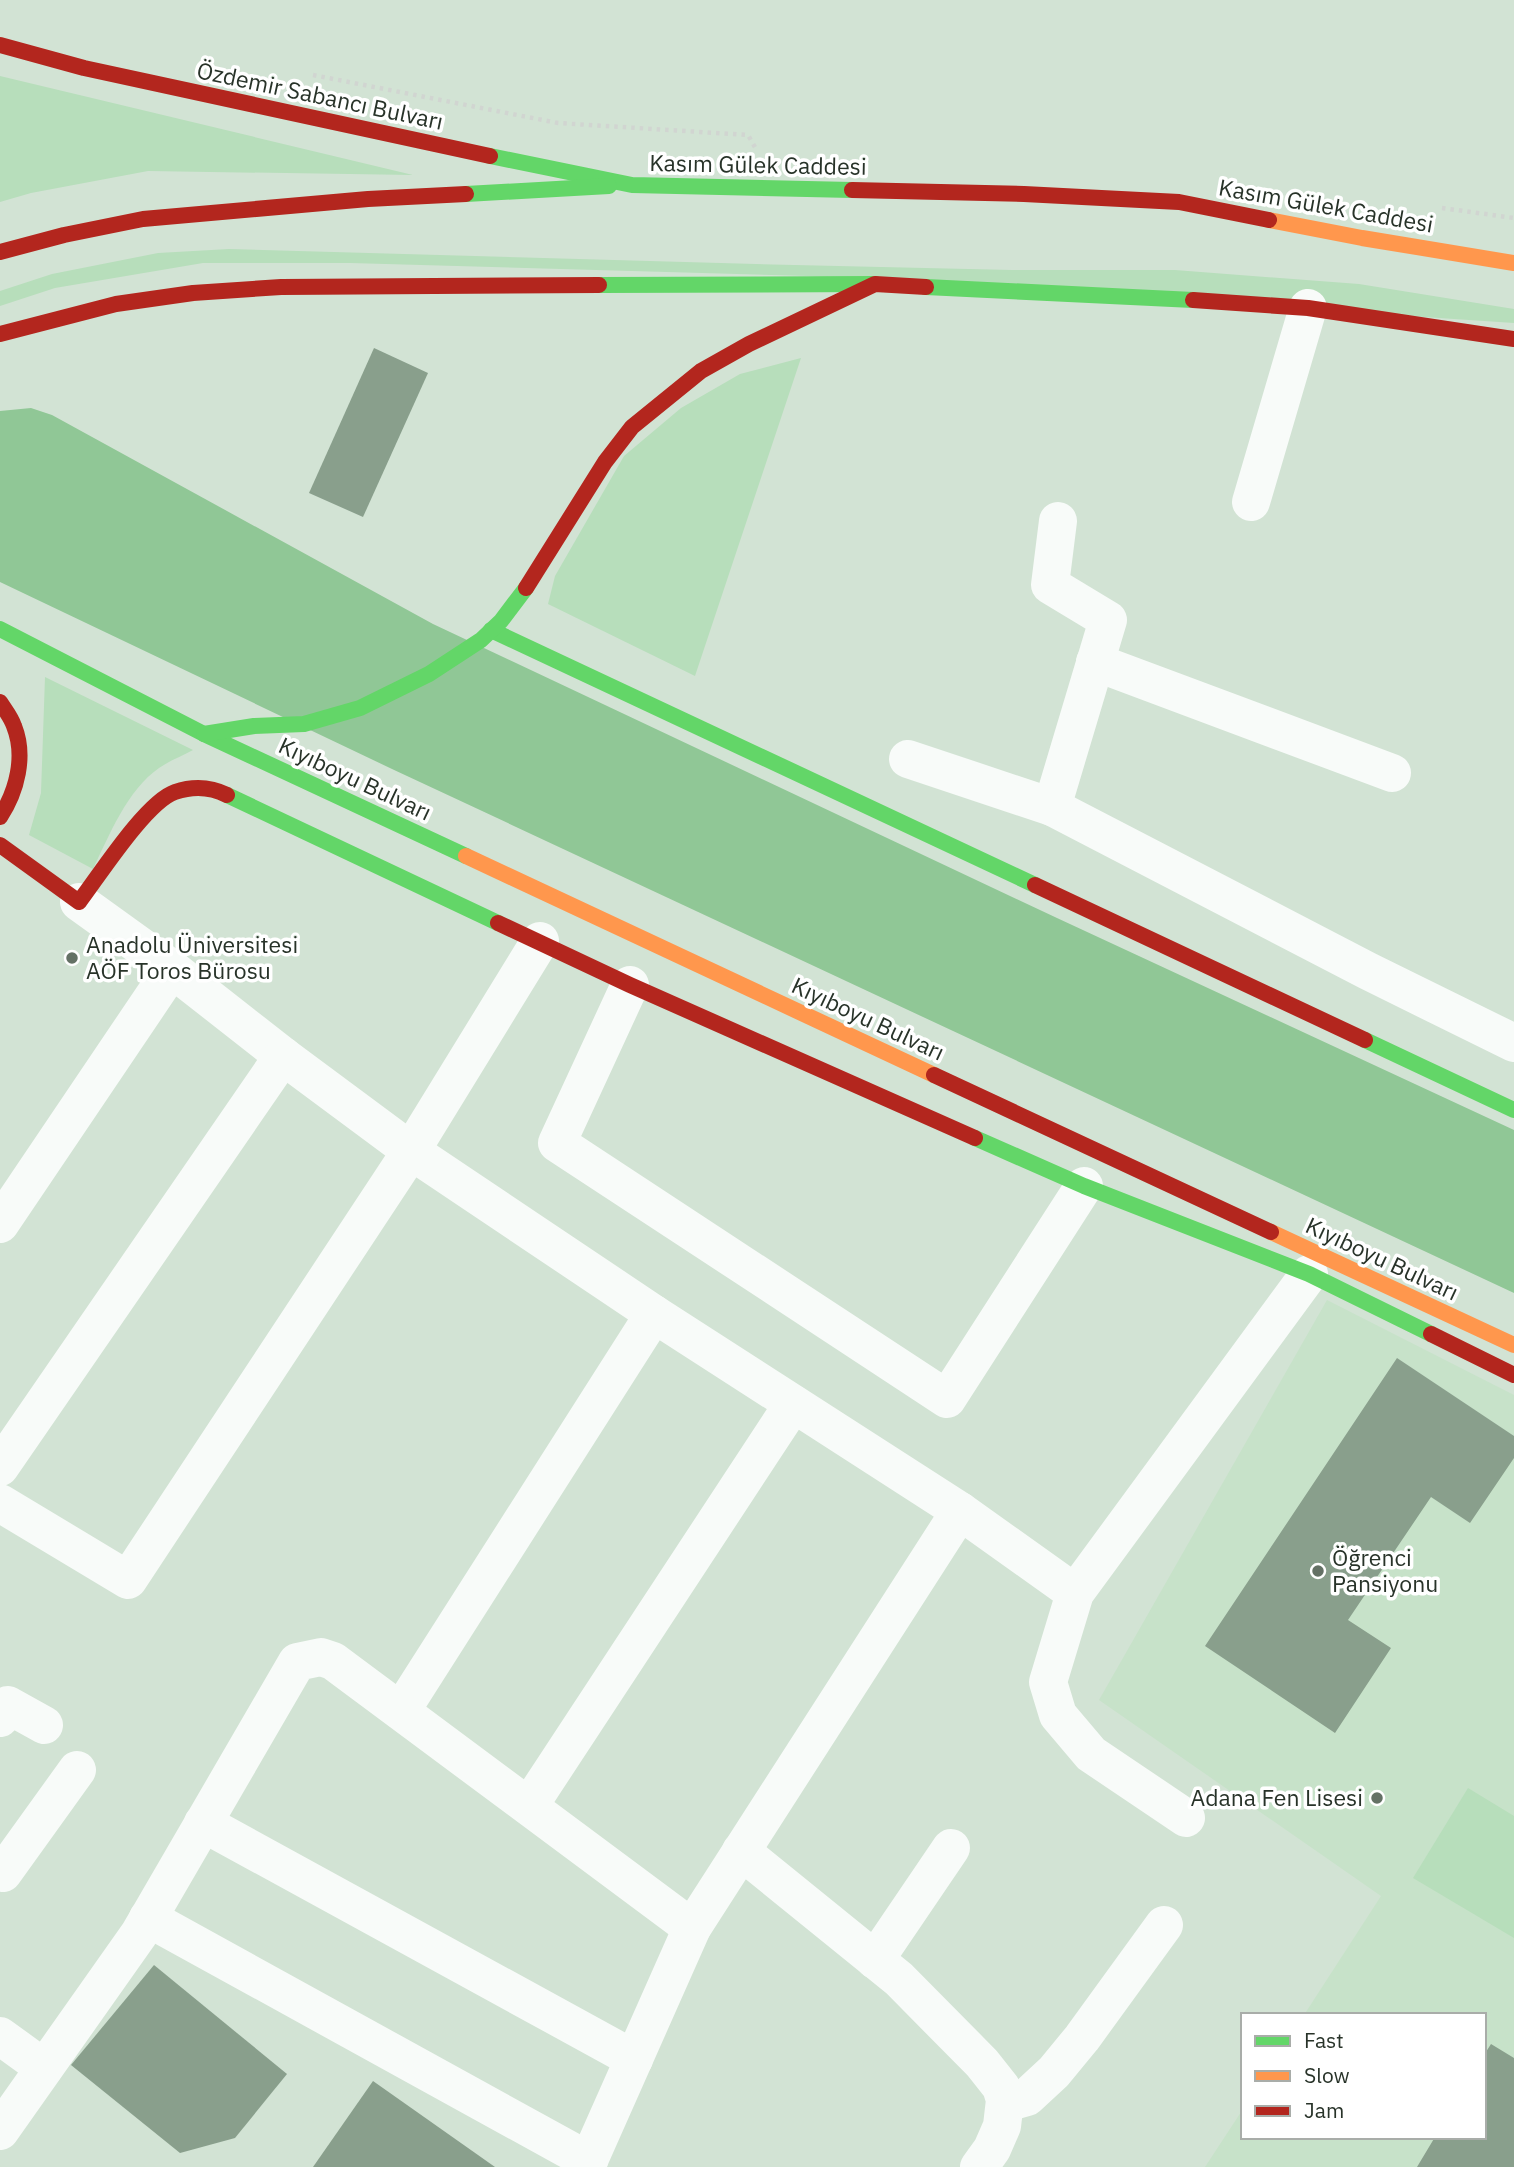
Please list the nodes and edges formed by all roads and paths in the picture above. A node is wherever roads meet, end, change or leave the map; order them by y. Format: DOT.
graph roads {
  1 [pos="0,45"];
  2 [pos="304,74"];
  3 [pos="760,155"];
  4 [pos="632,185"];
  5 [pos="1434,207"];
  6 [pos="1514,218"];
  7 [pos="0,252"];
  8 [pos="1514,263"];
  9 [pos="875,284"];
  10 [pos="1308,308"];
  11 [pos="0,334"];
  12 [pos="1514,339"];
  13 [pos="1251,502"];
  14 [pos="1058,521"];
  15 [pos="0,629"];
  16 [pos="486,635"];
  17 [pos="1095,663"];
  18 [pos="0,702"];
  19 [pos="204,734"];
  20 [pos="908,759"];
  21 [pos="1392,773"];
  22 [pos="1052,807"];
  23 [pos="0,817"];
  24 [pos="0,845"];
  25 [pos="79,902"];
  26 [pos="540,941"];
  27 [pos="172,969"];
  28 [pos="631,985"];
  29 [pos="1514,1043"];
  30 [pos="283,1056"];
  31 [pos="1514,1110"];
  32 [pos="411,1151"];
  33 [pos="1084,1186"];
  34 [pos="0,1224"];
  35 [pos="1309,1274"];
  36 [pos="654,1314"];
  37 [pos="1514,1345"];
  38 [pos="1514,1375"];
  39 [pos="793,1404"];
  40 [pos="0,1467"];
  41 [pos="0,1503"];
  42 [pos="960,1511"];
  43 [pos="1075,1594"];
  44 [pos="401,1712"];
  45 [pos="0,1718"];
  46 [pos="44,1725"];
  47 [pos="77,1770"];
  48 [pos="529,1806"];
  49 [pos="1185,1818"];
  50 [pos="203,1823"];
  51 [pos="951,1848"];
  52 [pos="741,1851"];
  53 [pos="0,1871"];
  54 [pos="148,1917"];
  55 [pos="1164,1925"];
  56 [pos="692,1928"];
  57 [pos="876,1960"];
  58 [pos="0,2036"];
  59 [pos="634,2059"];
  60 [pos="44,2068"];
  61 [pos="1005,2100"];
  62 [pos="0,2131"];
  63 [pos="587,2164"];
  64 [pos="979,2167"];
  1 -- 4 [label="main road, Özdemir Sabancı Bulvarı"];
  2 -- 3 [label="path"];
  4 -- 7 [label="main road, Kasım Gülek Caddesi"];
  4 -- 8 [label="main road, Kasım Gülek Caddesi"];
  5 -- 6 [label="path"];
  9 -- 10 [label="main road"];
  9 -- 11 [label="main road"];
  9 -- 16 [label="main road"];
  10 -- 12 [label="main road"];
  10 -- 13 [label="street"];
  14 -- 17 [label="street"];
  15 -- 19 [label="main road"];
  16 -- 19 [label="main road"];
  16 -- 31 [label="main road"];
  17 -- 21 [label="street"];
  17 -- 22 [label="street"];
  18 -- 23 [label="main road"];
  19 -- 37 [label="main road, Kıyıboyu Bulvarı"];
  20 -- 22 [label="street"];
  22 -- 29 [label="street"];
  24 -- 25 [label="main road"];
  25 -- 26 [label="main road"];
  25 -- 27 [label="street"];
  26 -- 28 [label="main road"];
  26 -- 32 [label="street"];
  27 -- 30 [label="street"];
  27 -- 34 [label="street"];
  28 -- 33 [label="main road"];
  28 -- 33 [label="street"];
  30 -- 32 [label="street"];
  30 -- 40 [label="street"];
  32 -- 36 [label="street"];
  32 -- 41 [label="street"];
  33 -- 35 [label="main road"];
  35 -- 38 [label="main road"];
  35 -- 43 [label="street"];
  36 -- 39 [label="street"];
  36 -- 44 [label="street"];
  39 -- 42 [label="street"];
  39 -- 48 [label="street"];
  42 -- 43 [label="street"];
  42 -- 52 [label="street"];
  43 -- 49 [label="street"];
  44 -- 48 [label="street"];
  44 -- 50 [label="street"];
  45 -- 46 [label="street"];
  47 -- 53 [label="street"];
  48 -- 56 [label="street"];
  50 -- 54 [label="street"];
  50 -- 59 [label="street"];
  51 -- 57 [label="street"];
  52 -- 56 [label="street"];
  52 -- 57 [label="street"];
  54 -- 60 [label="street"];
  54 -- 63 [label="street"];
  55 -- 61 [label="street"];
  56 -- 59 [label="street"];
  57 -- 61 [label="street"];
  58 -- 60 [label="street"];
  59 -- 63 [label="street"];
  60 -- 62 [label="street"];
  61 -- 64 [label="street"];
}
